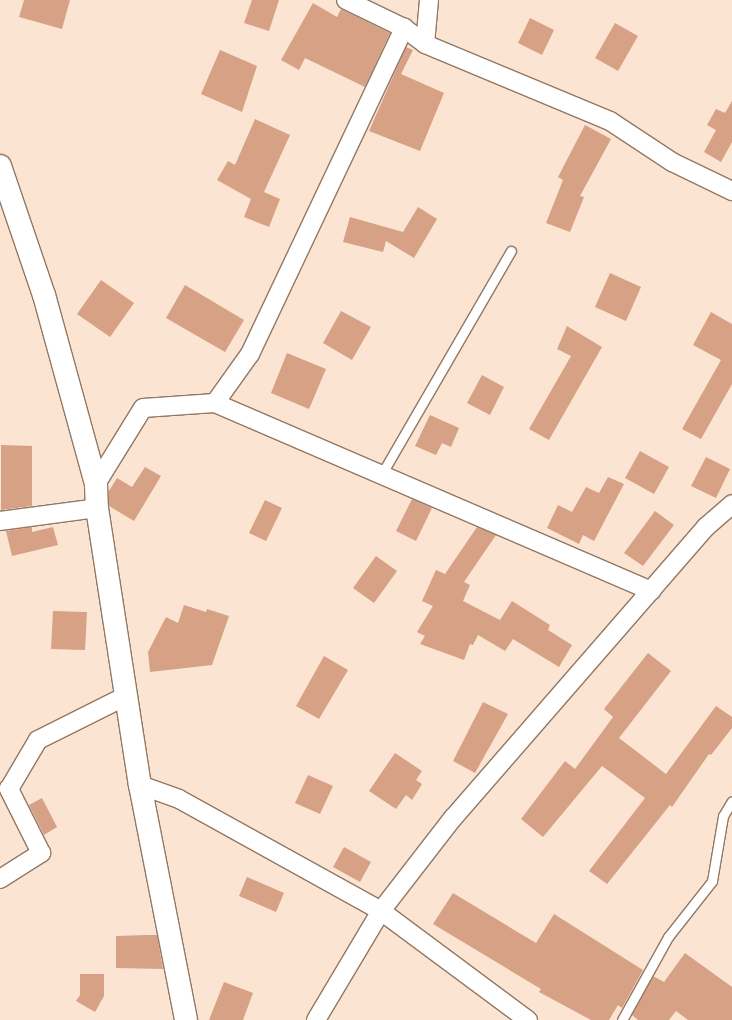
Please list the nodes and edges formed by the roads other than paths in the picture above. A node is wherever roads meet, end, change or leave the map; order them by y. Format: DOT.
graph roads {
  1 [pos="346,0"];
  2 [pos="429,0"];
  3 [pos="404,28"];
  4 [pos="425,44"];
  5 [pos="0,166"];
  6 [pos="732,191"];
  7 [pos="511,251"];
  8 [pos="215,403"];
  9 [pos="382,475"];
  10 [pos="96,484"];
  11 [pos="732,504"];
  12 [pos="97,508"];
  13 [pos="0,521"];
  14 [pos="651,591"];
  15 [pos="126,696"];
  16 [pos="140,785"];
  17 [pos="732,801"];
  18 [pos="0,879"];
  19 [pos="381,911"];
  20 [pos="186,1020"];
  21 [pos="316,1020"];
  22 [pos="528,1020"];
  23 [pos="622,1020"];
  1 -- 3 [label="street"];
  2 -- 4 [label="street"];
  3 -- 4 [label="street"];
  3 -- 8 [label="street"];
  4 -- 6 [label="street"];
  5 -- 10 [label="street"];
  7 -- 9 [label="lane"];
  8 -- 9 [label="street"];
  8 -- 10 [label="street"];
  9 -- 14 [label="street"];
  10 -- 12 [label="street"];
  11 -- 14 [label="street"];
  12 -- 13 [label="street"];
  12 -- 15 [label="street"];
  14 -- 19 [label="street"];
  15 -- 16 [label="street"];
  15 -- 18 [label="street"];
  16 -- 19 [label="street"];
  16 -- 20 [label="street"];
  17 -- 23 [label="lane"];
  19 -- 21 [label="street"];
  19 -- 22 [label="street"];
}
